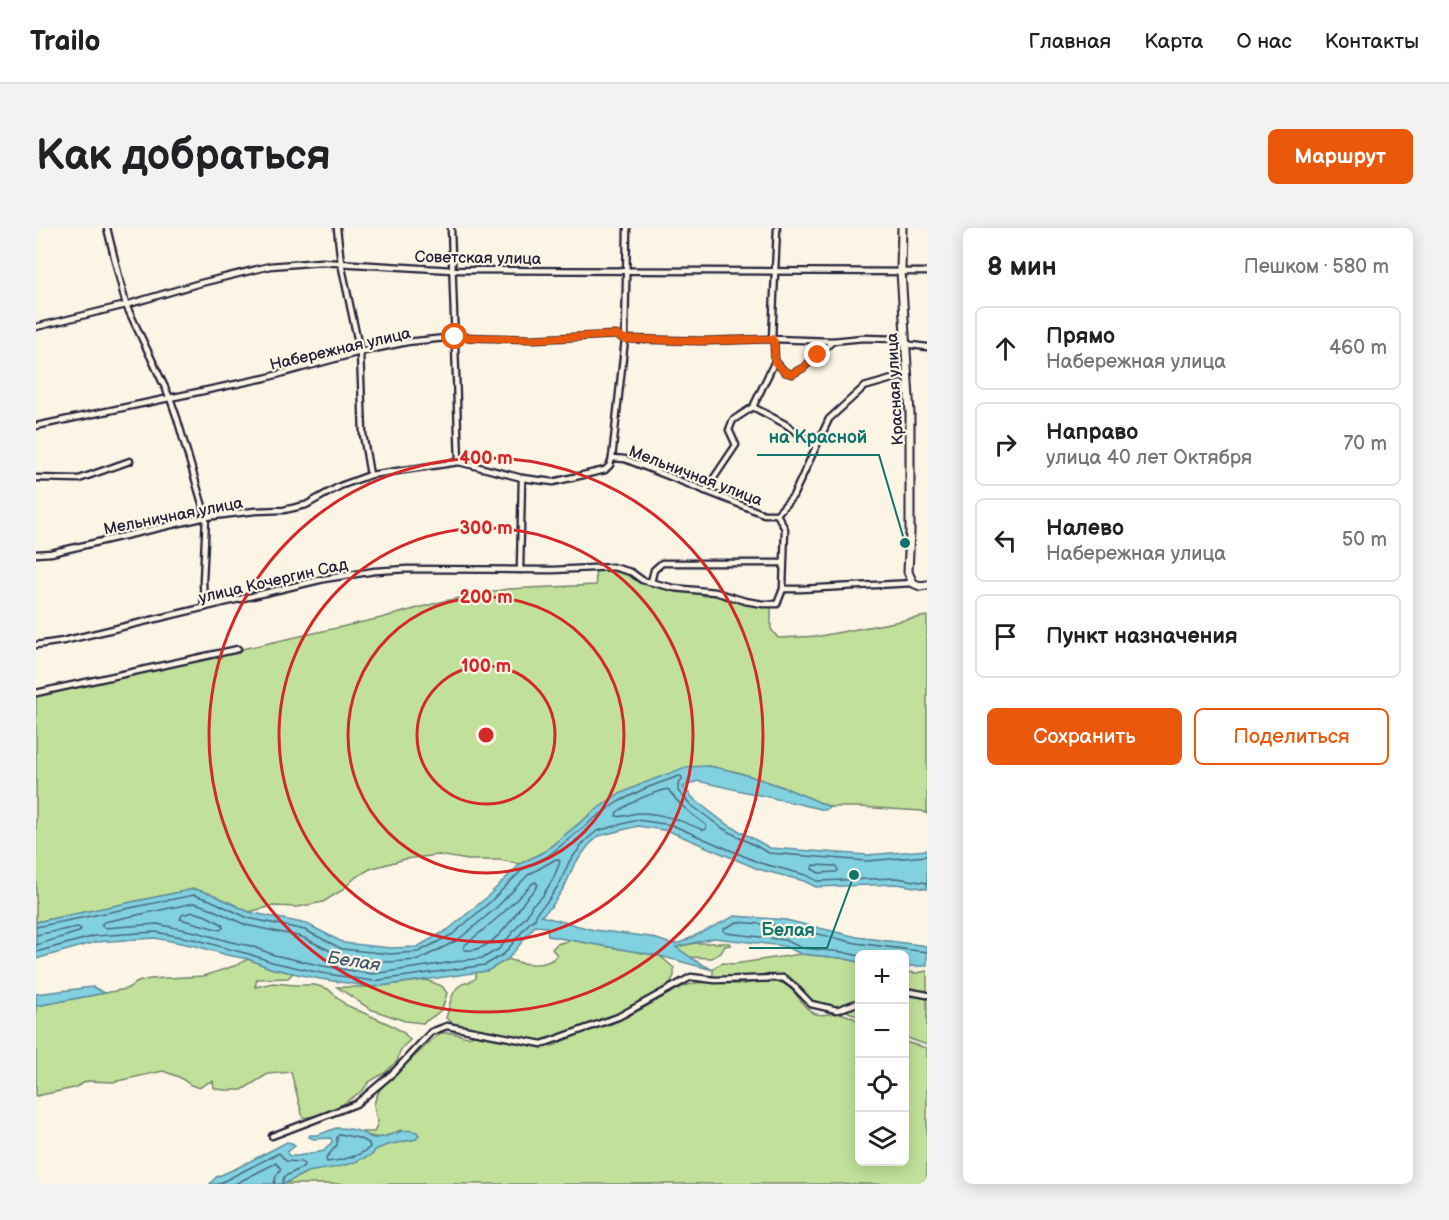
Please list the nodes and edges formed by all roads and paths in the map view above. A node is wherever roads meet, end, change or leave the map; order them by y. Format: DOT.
graph roads {
  1 [pos="107,228"];
  2 [pos="337,228"];
  3 [pos="451,228"];
  4 [pos="627,228"];
  5 [pos="777,228"];
  6 [pos="902,228"];
  7 [pos="341,263"];
  8 [pos="452,270"];
  9 [pos="774,270"];
  10 [pos="626,271"];
  11 [pos="901,271"];
  12 [pos="927,272"];
  13 [pos="126,305"];
  14 [pos="36,327"];
  15 [pos="455,337"];
  16 [pos="625,339"];
  17 [pos="772,339"];
  18 [pos="833,341"];
  19 [pos="905,342"];
  20 [pos="927,347"];
  21 [pos="360,352"];
  22 [pos="775,362"];
  23 [pos="906,375"];
  24 [pos="170,398"];
  25 [pos="753,407"];
  26 [pos="36,426"];
  27 [pos="816,446"];
  28 [pos="612,458"];
  29 [pos="130,461"];
  30 [pos="459,462"];
  31 [pos="370,475"];
  32 [pos="36,478"];
  33 [pos="522,478"];
  34 [pos="705,491"];
  35 [pos="777,514"];
  36 [pos="206,517"];
  37 [pos="36,554"];
  38 [pos="783,563"];
  39 [pos="520,570"];
  40 [pos="651,582"];
  41 [pos="913,583"];
  42 [pos="927,585"];
  43 [pos="783,589"];
  44 [pos="204,608"];
  45 [pos="36,645"];
  46 [pos="238,649"];
  47 [pos="36,693"];
  48 [pos="909,992"];
  49 [pos="927,995"];
  50 [pos="855,1004"];
  51 [pos="272,1136"];
  1 -- 13 [label="street"];
  2 -- 7 [label="street"];
  3 -- 8 [label="street"];
  4 -- 10 [label="street"];
  5 -- 9 [label="street"];
  6 -- 11 [label="street, Красная улица"];
  7 -- 8 [label="street, Советская улица"];
  7 -- 13 [label="street, Советская улица"];
  7 -- 21 [label="street"];
  8 -- 10 [label="street, Советская улица"];
  8 -- 15 [label="street"];
  9 -- 10 [label="street, Советская улица"];
  9 -- 11 [label="street, Советская улица"];
  9 -- 17 [label="street"];
  10 -- 16 [label="street"];
  11 -- 12 [label="street, Советская улица"];
  11 -- 19 [label="street, Красная улица"];
  13 -- 14 [label="street, Советская улица"];
  13 -- 24 [label="street"];
  15 -- 16 [label="street, Набережная улица"];
  15 -- 21 [label="street, Набережная улица"];
  15 -- 30 [label="street"];
  16 -- 17 [label="street, Набережная улица"];
  16 -- 28 [label="street"];
  17 -- 18 [label="street, Набережная улица"];
  17 -- 22 [label="street"];
  18 -- 19 [label="street, Набережная улица"];
  18 -- 22 [label="street"];
  19 -- 20 [label="street, Набережная улица"];
  19 -- 23 [label="street, Красная улица"];
  21 -- 24 [label="street, Набережная улица"];
  21 -- 31 [label="street"];
  22 -- 25 [label="street"];
  23 -- 27 [label="street, Мельничная улица"];
  23 -- 41 [label="street, Красная улица"];
  24 -- 26 [label="street, Набережная улица"];
  24 -- 36 [label="street"];
  25 -- 27 [label="street"];
  25 -- 34 [label="street"];
  27 -- 35 [label="street, Мельничная улица"];
  28 -- 33 [label="street, Мельничная улица"];
  28 -- 34 [label="street, Мельничная улица"];
  29 -- 32 [label="street"];
  30 -- 31 [label="street, Мельничная улица"];
  30 -- 33 [label="street, Мельничная улица"];
  31 -- 36 [label="street, Мельничная улица"];
  33 -- 39 [label="street"];
  34 -- 35 [label="street, Мельничная улица"];
  35 -- 38 [label="street"];
  36 -- 37 [label="street, Мельничная улица"];
  36 -- 44 [label="street"];
  38 -- 40 [label="street"];
  38 -- 43 [label="street"];
  39 -- 40 [label="street, улица Кочергин Сад"];
  39 -- 44 [label="street, улица Кочергин Сад"];
  40 -- 43 [label="street, улица Кочергин Сад"];
  41 -- 42 [label="street"];
  41 -- 43 [label="street"];
  44 -- 45 [label="street, улица Кочергин Сад"];
  46 -- 47 [label="street"];
  48 -- 49 [label="street"];
  50 -- 51 [label="street"];
}
